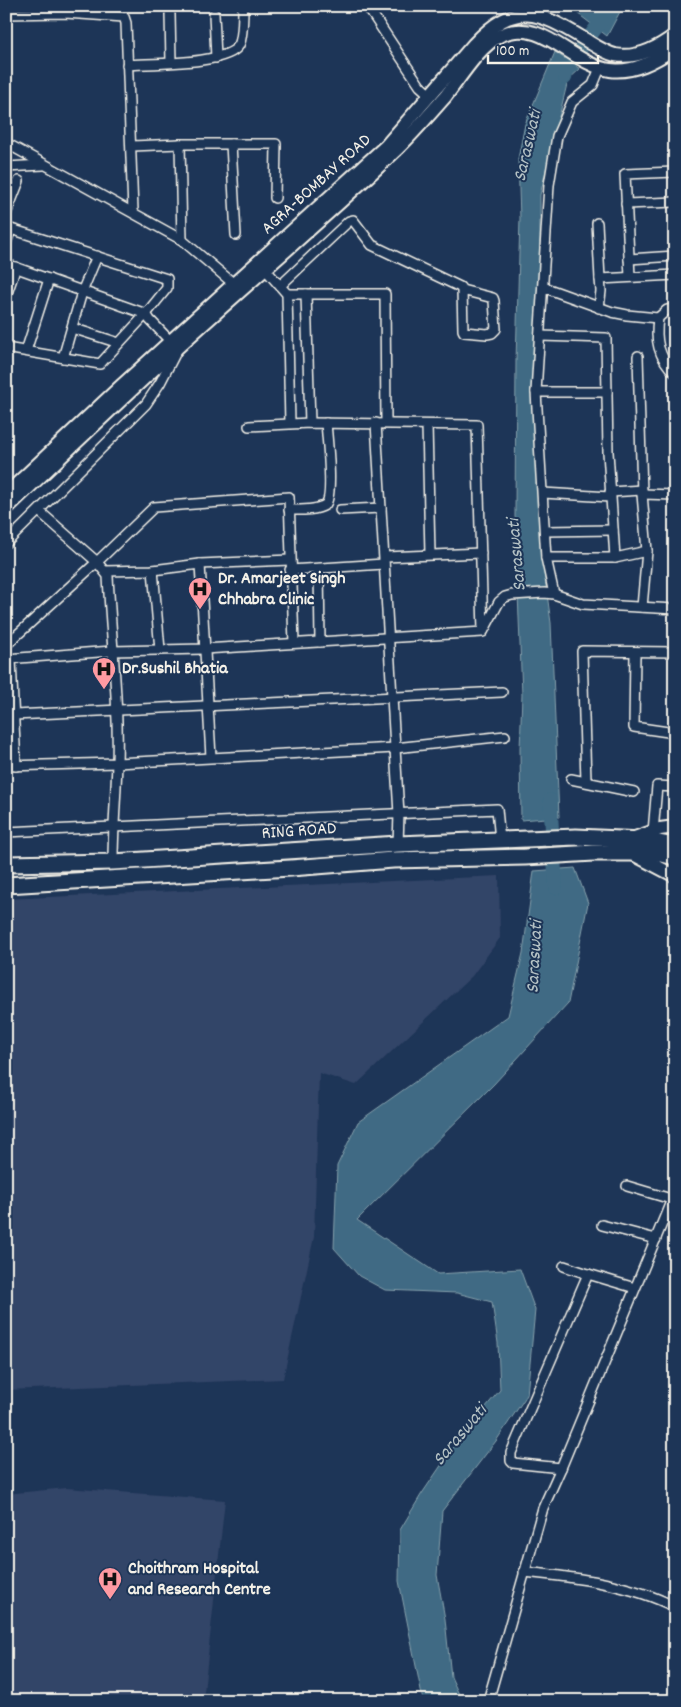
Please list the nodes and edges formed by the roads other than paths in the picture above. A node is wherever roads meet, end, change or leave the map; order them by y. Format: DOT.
graph roads {
  1 [pos="244,6"];
  2 [pos="367,6"];
  3 [pos="65,10"];
  4 [pos="6,14"];
  5 [pos="170,14"];
  6 [pos="214,14"];
  7 [pos="675,35"];
  8 [pos="675,48"];
  9 [pos="216,58"];
  10 [pos="171,62"];
  11 [pos="127,65"];
  12 [pos="595,66"];
  13 [pos="430,95"];
  14 [pos="424,111"];
  15 [pos="6,144"];
  16 [pos="180,144"];
  17 [pos="231,144"];
  18 [pos="132,146"];
  19 [pos="44,165"];
  20 [pos="6,167"];
  21 [pos="675,172"];
  22 [pos="19,181"];
  23 [pos="275,198"];
  24 [pos="675,202"];
  25 [pos="626,204"];
  26 [pos="133,211"];
  27 [pos="6,214"];
  28 [pos="597,223"];
  29 [pos="9,228"];
  30 [pos="236,235"];
  31 [pos="182,240"];
  32 [pos="6,243"];
  33 [pos="97,256"];
  34 [pos="675,256"];
  35 [pos="629,259"];
  36 [pos="6,264"];
  37 [pos="16,267"];
  38 [pos="266,270"];
  39 [pos="675,275"];
  40 [pos="630,277"];
  41 [pos="48,279"];
  42 [pos="600,279"];
  43 [pos="234,284"];
  44 [pos="280,285"];
  45 [pos="543,287"];
  46 [pos="462,290"];
  47 [pos="82,292"];
  48 [pos="287,294"];
  49 [pos="306,294"];
  50 [pos="6,296"];
  51 [pos="599,308"];
  52 [pos="675,308"];
  53 [pos="146,314"];
  54 [pos="658,318"];
  55 [pos="72,328"];
  56 [pos="540,336"];
  57 [pos="119,343"];
  58 [pos="176,344"];
  59 [pos="6,348"];
  60 [pos="26,351"];
  61 [pos="638,356"];
  62 [pos="63,358"];
  63 [pos="675,373"];
  64 [pos="536,392"];
  65 [pos="607,392"];
  66 [pos="290,423"];
  67 [pos="310,423"];
  68 [pos="326,423"];
  69 [pos="376,423"];
  70 [pos="386,423"];
  71 [pos="428,425"];
  72 [pos="249,426"];
  73 [pos="642,492"];
  74 [pos="543,493"];
  75 [pos="6,494"];
  76 [pos="610,494"];
  77 [pos="675,495"];
  78 [pos="381,508"];
  79 [pos="6,509"];
  80 [pos="290,510"];
  81 [pos="340,510"];
  82 [pos="39,512"];
  83 [pos="613,530"];
  84 [pos="545,531"];
  85 [pos="6,543"];
  86 [pos="647,551"];
  87 [pos="481,553"];
  88 [pos="430,554"];
  89 [pos="546,558"];
  90 [pos="615,558"];
  91 [pos="290,560"];
  92 [pos="384,561"];
  93 [pos="97,562"];
  94 [pos="200,564"];
  95 [pos="319,569"];
  96 [pos="153,570"];
  97 [pos="290,570"];
  98 [pos="104,571"];
  99 [pos="554,594"];
  100 [pos="642,607"];
  101 [pos="675,609"];
  102 [pos="483,632"];
  103 [pos="389,638"];
  104 [pos="320,642"];
  105 [pos="6,644"];
  106 [pos="294,644"];
  107 [pos="204,649"];
  108 [pos="160,650"];
  109 [pos="112,651"];
  110 [pos="636,652"];
  111 [pos="675,652"];
  112 [pos="9,659"];
  113 [pos="502,692"];
  114 [pos="392,698"];
  115 [pos="208,706"];
  116 [pos="116,710"];
  117 [pos="14,715"];
  118 [pos="675,732"];
  119 [pos="505,736"];
  120 [pos="395,748"];
  121 [pos="211,757"];
  122 [pos="117,763"];
  123 [pos="11,766"];
  124 [pos="571,779"];
  125 [pos="586,781"];
  126 [pos="675,787"];
  127 [pos="634,792"];
  128 [pos="399,814"];
  129 [pos="113,826"];
  130 [pos="675,826"];
  131 [pos="6,832"];
  132 [pos="653,832"];
  133 [pos="500,840"];
  134 [pos="398,844"];
  135 [pos="594,846"];
  136 [pos="632,846"];
  137 [pos="675,846"];
  138 [pos="675,856"];
  139 [pos="113,862"];
  140 [pos="6,864"];
  141 [pos="675,876"];
  142 [pos="6,885"];
  143 [pos="627,1186"];
  144 [pos="673,1195"];
  145 [pos="602,1226"];
  146 [pos="656,1239"];
  147 [pos="564,1266"];
  148 [pos="588,1274"];
  149 [pos="635,1288"];
  150 [pos="561,1468"];
  151 [pos="524,1572"];
  152 [pos="675,1607"];
  153 [pos="488,1701"];
  1 -- 9 [label="street"];
  2 -- 13 [label="street"];
  3 -- 4 [label="street"];
  3 -- 11 [label="street"];
  5 -- 10 [label="street"];
  6 -- 9 [label="street"];
  7 -- 13 [label="main road, AGRA-BOMBAY ROAD"];
  8 -- 12 [label="main road"];
  9 -- 10 [label="street"];
  10 -- 11 [label="street"];
  11 -- 18 [label="street"];
  12 -- 14 [label="main road, AGRA-BOMBAY ROAD"];
  12 -- 45 [label="street"];
  13 -- 14 [label="main road, AGRA-BOMBAY ROAD"];
  14 -- 38 [label="main road, AGRA-BOMBAY ROAD"];
  14 -- 43 [label="main road, AGRA-BOMBAY ROAD"];
  15 -- 19 [label="street"];
  16 -- 17 [label="street"];
  16 -- 18 [label="street"];
  16 -- 31 [label="street"];
  17 -- 23 [label="street"];
  17 -- 30 [label="street"];
  18 -- 26 [label="street"];
  19 -- 20 [label="street"];
  19 -- 26 [label="street"];
  21 -- 25 [label="street"];
  22 -- 27 [label="street"];
  24 -- 25 [label="street"];
  25 -- 35 [label="street"];
  26 -- 31 [label="street"];
  28 -- 42 [label="street"];
  29 -- 32 [label="street"];
  29 -- 33 [label="street"];
  31 -- 43 [label="street"];
  33 -- 47 [label="street"];
  33 -- 53 [label="street"];
  34 -- 35 [label="street"];
  35 -- 40 [label="street"];
  36 -- 37 [label="street"];
  37 -- 41 [label="street"];
  37 -- 50 [label="street"];
  38 -- 44 [label="street"];
  38 -- 58 [label="main road, AGRA-BOMBAY ROAD"];
  39 -- 40 [label="street"];
  40 -- 42 [label="street"];
  41 -- 47 [label="street"];
  41 -- 60 [label="street"];
  42 -- 51 [label="street"];
  43 -- 58 [label="main road, AGRA-BOMBAY ROAD"];
  44 -- 46 [label="street"];
  44 -- 48 [label="street"];
  45 -- 51 [label="street"];
  45 -- 56 [label="street"];
  46 -- 46 [label="street"];
  47 -- 53 [label="street"];
  47 -- 55 [label="street"];
  48 -- 49 [label="street"];
  48 -- 66 [label="street"];
  49 -- 67 [label="street"];
  49 -- 70 [label="street"];
  51 -- 54 [label="street"];
  52 -- 54 [label="street"];
  53 -- 57 [label="street"];
  53 -- 58 [label="street"];
  54 -- 63 [label="street"];
  55 -- 57 [label="street"];
  55 -- 62 [label="street"];
  56 -- 64 [label="street"];
  56 -- 65 [label="street"];
  57 -- 62 [label="street"];
  58 -- 75 [label="main road, AGRA-BOMBAY ROAD"];
  58 -- 79 [label="main road, AGRA-BOMBAY ROAD"];
  58 -- 82 [label="street"];
  59 -- 60 [label="street"];
  60 -- 62 [label="street"];
  61 -- 73 [label="street"];
  64 -- 65 [label="street"];
  64 -- 74 [label="street"];
  65 -- 76 [label="street"];
  66 -- 67 [label="street"];
  66 -- 72 [label="street"];
  67 -- 68 [label="street"];
  68 -- 69 [label="street"];
  68 -- 80 [label="street"];
  69 -- 70 [label="street"];
  69 -- 78 [label="street"];
  70 -- 71 [label="street"];
  71 -- 87 [label="street"];
  71 -- 88 [label="street"];
  73 -- 76 [label="street"];
  73 -- 77 [label="street"];
  73 -- 86 [label="street"];
  74 -- 76 [label="street"];
  74 -- 84 [label="street"];
  76 -- 83 [label="street"];
  78 -- 81 [label="street"];
  78 -- 92 [label="street"];
  80 -- 91 [label="street"];
  80 -- 93 [label="street"];
  82 -- 85 [label="street"];
  82 -- 93 [label="street"];
  83 -- 84 [label="street"];
  83 -- 90 [label="street"];
  84 -- 89 [label="street"];
  86 -- 90 [label="street"];
  86 -- 100 [label="street"];
  87 -- 88 [label="street"];
  87 -- 102 [label="street"];
  88 -- 92 [label="street"];
  89 -- 90 [label="street"];
  89 -- 99 [label="street"];
  91 -- 94 [label="street"];
  91 -- 97 [label="street"];
  92 -- 95 [label="street"];
  92 -- 103 [label="street"];
  93 -- 98 [label="street"];
  93 -- 105 [label="street"];
  94 -- 96 [label="street"];
  94 -- 107 [label="street"];
  95 -- 97 [label="street"];
  95 -- 104 [label="street"];
  96 -- 98 [label="street"];
  96 -- 108 [label="street"];
  97 -- 106 [label="street"];
  98 -- 109 [label="street"];
  99 -- 100 [label="street"];
  99 -- 102 [label="street"];
  100 -- 101 [label="street"];
  102 -- 103 [label="street"];
  103 -- 104 [label="street"];
  103 -- 114 [label="street"];
  104 -- 106 [label="street"];
  106 -- 107 [label="street"];
  107 -- 108 [label="street"];
  107 -- 115 [label="street"];
  108 -- 109 [label="street"];
  109 -- 112 [label="street"];
  109 -- 116 [label="street"];
  110 -- 111 [label="street"];
  110 -- 118 [label="street"];
  110 -- 125 [label="street"];
  112 -- 117 [label="street"];
  113 -- 114 [label="street"];
  114 -- 115 [label="street"];
  114 -- 120 [label="street"];
  115 -- 116 [label="street"];
  115 -- 121 [label="street"];
  116 -- 117 [label="street"];
  116 -- 122 [label="street"];
  117 -- 123 [label="street"];
  119 -- 120 [label="street"];
  120 -- 121 [label="street"];
  120 -- 128 [label="street"];
  121 -- 122 [label="street"];
  122 -- 123 [label="street"];
  122 -- 129 [label="street"];
  124 -- 125 [label="street"];
  125 -- 127 [label="street"];
  126 -- 132 [label="street"];
  128 -- 129 [label="street"];
  128 -- 133 [label="street"];
  128 -- 134 [label="street"];
  129 -- 131 [label="street"];
  129 -- 139 [label="street"];
  130 -- 132 [label="main road"];
  132 -- 136 [label="main road"];
  133 -- 134 [label="highway, RING ROAD"];
  133 -- 135 [label="highway, RING ROAD"];
  134 -- 139 [label="highway, RING ROAD"];
  135 -- 136 [label="highway"];
  135 -- 142 [label="highway"];
  136 -- 137 [label="highway"];
  136 -- 138 [label="highway"];
  136 -- 141 [label="main road"];
  139 -- 140 [label="highway, RING ROAD"];
  143 -- 144 [label="street"];
  144 -- 146 [label="street"];
  145 -- 146 [label="street"];
  146 -- 149 [label="street"];
  147 -- 148 [label="street"];
  148 -- 149 [label="street"];
  148 -- 150 [label="street"];
  149 -- 150 [label="street"];
  150 -- 151 [label="street"];
  151 -- 152 [label="street"];
  151 -- 153 [label="street"];
}
